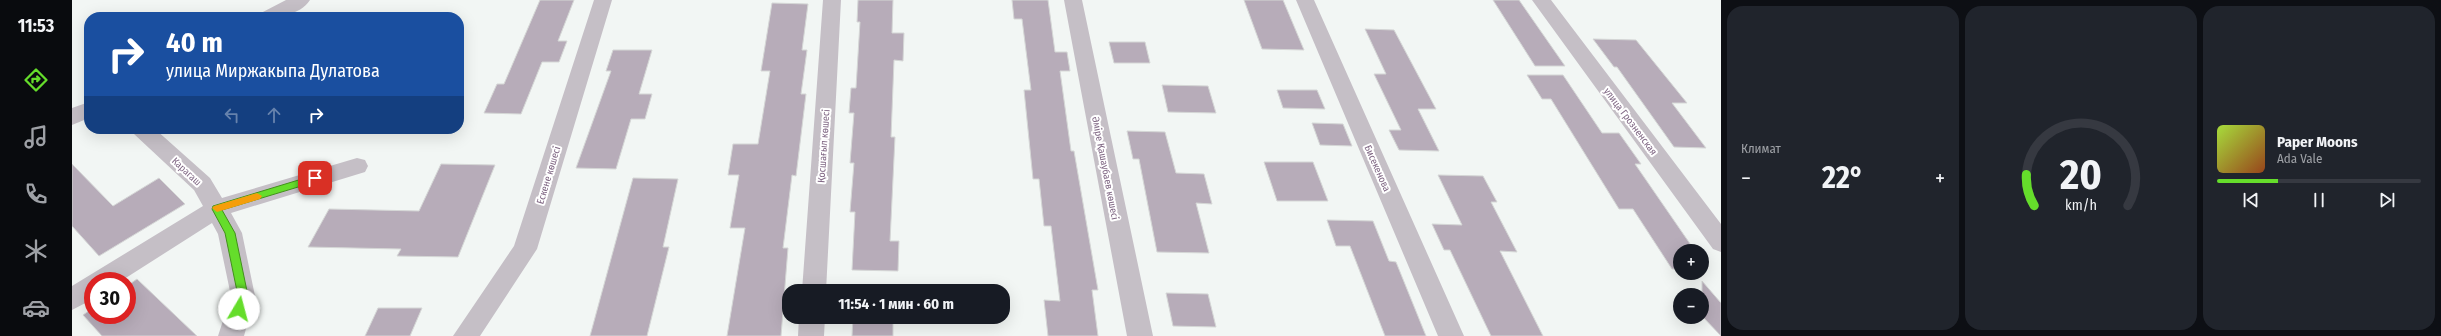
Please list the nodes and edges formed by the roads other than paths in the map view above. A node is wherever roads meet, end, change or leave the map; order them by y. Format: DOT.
graph roads {
  1 [pos="301,0"];
  2 [pos="603,0"];
  3 [pos="832,0"];
  4 [pos="1073,0"];
  5 [pos="1305,0"];
  6 [pos="1541,0"];
  7 [pos="278,12"];
  8 [pos="84,111"];
  9 [pos="72,117"];
  10 [pos="147,134"];
  11 [pos="357,166"];
  12 [pos="216,209"];
  13 [pos="1721,242"];
  14 [pos="115,272"];
  15 [pos="814,284"];
  16 [pos="84,292"];
  17 [pos="72,299"];
  18 [pos="812,324"];
  19 [pos="231,336"];
  20 [pos="466,336"];
  21 [pos="811,336"];
  22 [pos="1140,336"];
  23 [pos="1451,336"];
  1 -- 7 [label="street"];
  2 -- 20 [label="street, Ескене көшесі"];
  3 -- 15 [label="street, Қосшағыл көшесі"];
  4 -- 22 [label="street, Әміре Қашаубаев көшесі"];
  5 -- 23 [label="street, Бисекенова"];
  6 -- 13 [label="street, улица Грозненская"];
  8 -- 9 [label="street"];
  10 -- 12 [label="street, Карагаш"];
  11 -- 12 [label="street"];
  12 -- 14 [label="street"];
  12 -- 19 [label="street, Карагаш"];
  16 -- 17 [label="street"];
  18 -- 21 [label="street"];
}
